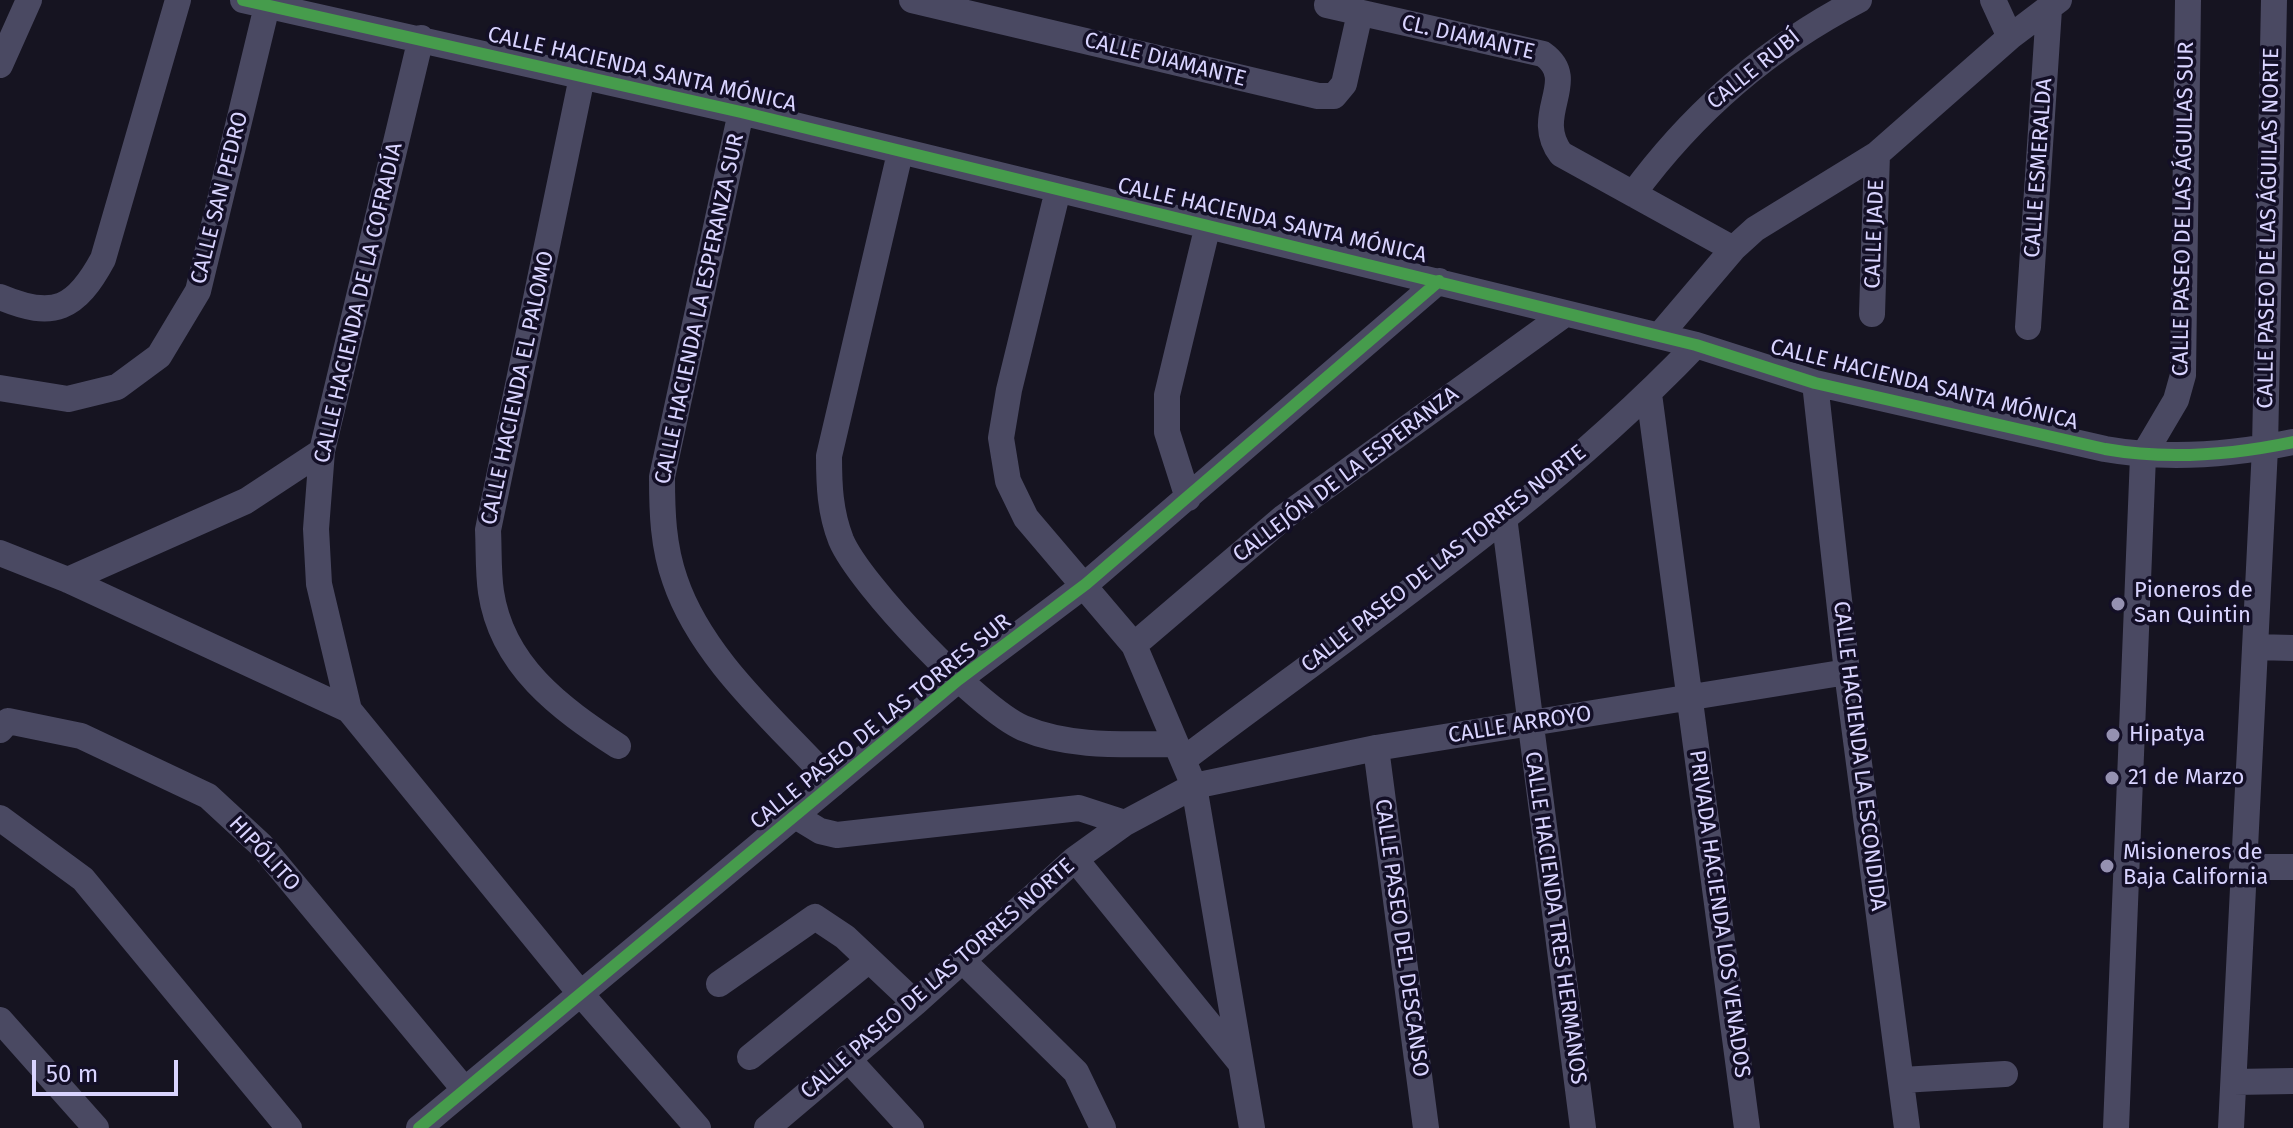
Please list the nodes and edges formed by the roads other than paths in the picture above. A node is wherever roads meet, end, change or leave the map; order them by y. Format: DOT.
graph roads {
  1 [pos="29,0"];
  2 [pos="178,0"];
  3 [pos="912,0"];
  4 [pos="1859,0"];
  5 [pos="1993,0"];
  6 [pos="2188,0"];
  7 [pos="2280,2"];
  8 [pos="255,3"];
  9 [pos="1327,5"];
  10 [pos="2054,5"];
  11 [pos="1360,13"];
  12 [pos="2010,37"];
  13 [pos="421,38"];
  14 [pos="0,65"];
  15 [pos="582,77"];
  16 [pos="741,112"];
  17 [pos="900,153"];
  18 [pos="1877,154"];
  19 [pos="1058,190"];
  20 [pos="1633,194"];
  21 [pos="2281,220"];
  22 [pos="1208,225"];
  23 [pos="1733,249"];
  24 [pos="1439,281"];
  25 [pos="0,297"];
  26 [pos="1565,314"];
  27 [pos="1872,314"];
  28 [pos="2028,327"];
  29 [pos="1659,336"];
  30 [pos="1696,345"];
  31 [pos="1815,383"];
  32 [pos="0,388"];
  33 [pos="1649,394"];
  34 [pos="2293,442"];
  35 [pos="2265,448"];
  36 [pos="322,451"];
  37 [pos="2143,456"];
  38 [pos="1188,498"];
  39 [pos="1504,517"];
  40 [pos="0,553"];
  41 [pos="68,580"];
  42 [pos="1086,584"];
  43 [pos="1134,645"];
  44 [pos="2255,647"];
  45 [pos="2293,648"];
  46 [pos="1847,672"];
  47 [pos="958,680"];
  48 [pos="1690,699"];
  49 [pos="349,710"];
  50 [pos="1528,722"];
  51 [pos="0,730"];
  52 [pos="618,746"];
  53 [pos="1376,748"];
  54 [pos="1179,752"];
  55 [pos="833,784"];
  56 [pos="1194,786"];
  57 [pos="797,817"];
  58 [pos="0,818"];
  59 [pos="1125,823"];
  60 [pos="1075,859"];
  61 [pos="2242,867"];
  62 [pos="2293,867"];
  63 [pos="869,960"];
  64 [pos="962,960"];
  65 [pos="719,984"];
  66 [pos="580,993"];
  67 [pos="915,1003"];
  68 [pos="0,1020"];
  69 [pos="750,1057"];
  70 [pos="847,1058"];
  71 [pos="1242,1065"];
  72 [pos="2005,1074"];
  73 [pos="1902,1080"];
  74 [pos="2293,1081"];
  75 [pos="2234,1082"];
  76 [pos="464,1089"];
  77 [pos="689,1125"];
  78 [pos="96,1128"];
  79 [pos="289,1128"];
  80 [pos="419,1128"];
  81 [pos="767,1128"];
  82 [pos="911,1128"];
  83 [pos="1103,1128"];
  84 [pos="1252,1128"];
  85 [pos="1426,1128"];
  86 [pos="1583,1128"];
  87 [pos="1747,1128"];
  88 [pos="1907,1128"];
  89 [pos="2116,1128"];
  90 [pos="2231,1128"];
  1 -- 14 [label="street"];
  2 -- 25 [label="street"];
  3 -- 11 [label="street, CALLE DIAMANTE"];
  4 -- 20 [label="street, CALLE RUBÍ"];
  5 -- 12 [label="street"];
  6 -- 37 [label="street, CALLE PASEO DE LAS ÁGUILAS SUR"];
  7 -- 21 [label="street, CALLE PASEO DE LAS ÁGUILAS NORTE"];
  8 -- 13 [label="street, CALLE HACIENDA SANTA MÓNICA"];
  8 -- 32 [label="street, CALLE SAN PEDRO"];
  9 -- 11 [label="street, CL. DIAMANTE"];
  10 -- 12 [label="street"];
  10 -- 28 [label="street, CALLE ESMERALDA"];
  11 -- 20 [label="street, CL. DIAMANTE"];
  12 -- 18 [label="street"];
  13 -- 15 [label="street, CALLE HACIENDA SANTA MÓNICA"];
  13 -- 36 [label="street, CALLE HACIENDA DE LA COFRADÍA"];
  15 -- 16 [label="street, CALLE HACIENDA SANTA MÓNICA"];
  15 -- 52 [label="street, CALLE HACIENDA EL PALOMO"];
  16 -- 17 [label="street, CALLE HACIENDA SANTA MÓNICA"];
  16 -- 55 [label="street, CALLE HACIENDA LA ESPERANZA SUR"];
  17 -- 19 [label="street, CALLE HACIENDA SANTA MÓNICA"];
  17 -- 47 [label="street"];
  18 -- 23 [label="street"];
  18 -- 27 [label="street, CALLE JADE"];
  19 -- 22 [label="street, CALLE HACIENDA SANTA MÓNICA"];
  19 -- 42 [label="street"];
  20 -- 23 [label="street, CL. DIAMANTE"];
  21 -- 35 [label="street, CALLE PASEO DE LAS ÁGUILAS NORTE"];
  22 -- 24 [label="street, CALLE HACIENDA SANTA MÓNICA"];
  22 -- 38 [label="street"];
  23 -- 29 [label="street"];
  24 -- 26 [label="street, CALLE HACIENDA SANTA MÓNICA"];
  24 -- 38 [label="street, CALLE PASEO DE LAS TORRES SUR"];
  26 -- 29 [label="street, CALLE HACIENDA SANTA MÓNICA"];
  26 -- 43 [label="street, CALLEJÓN DE LA ESPERANZA"];
  29 -- 30 [label="street, CALLE HACIENDA SANTA MÓNICA"];
  30 -- 31 [label="street, CALLE HACIENDA SANTA MÓNICA"];
  30 -- 33 [label="street, CALLE PASEO DE LAS TORRES NORTE"];
  31 -- 37 [label="street, CALLE HACIENDA SANTA MÓNICA"];
  31 -- 46 [label="street, CALLE HACIENDA LA ESCONDIDA"];
  33 -- 39 [label="street, CALLE PASEO DE LAS TORRES NORTE"];
  33 -- 48 [label="street, PRIVADA HACIENDA LOS VENADOS"];
  34 -- 35 [label="street, CALLE HACIENDA SANTA MÓNICA"];
  35 -- 37 [label="street, CALLE HACIENDA SANTA MÓNICA"];
  35 -- 44 [label="street, CALLE PASEO DE LAS ÁGUILAS NORTE"];
  36 -- 41 [label="street, CALLE HACIENDA DE LA COFRADÍA"];
  36 -- 49 [label="street, CALLE HACIENDA DE LA COFRADÍA"];
  37 -- 89 [label="street, CALLE PASEO DE LAS ÁGUILAS SUR"];
  38 -- 42 [label="street, CALLE PASEO DE LAS TORRES SUR"];
  39 -- 50 [label="street, CALLE HACIENDA TRES HERMANOS"];
  39 -- 54 [label="street, CALLE PASEO DE LAS TORRES NORTE"];
  40 -- 41 [label="street"];
  41 -- 49 [label="street"];
  42 -- 43 [label="street"];
  42 -- 47 [label="street, CALLE PASEO DE LAS TORRES SUR"];
  43 -- 54 [label="street"];
  44 -- 45 [label="street"];
  44 -- 61 [label="street, CALLE PASEO DE LAS ÁGUILAS NORTE"];
  46 -- 48 [label="street, CALLE ARROYO"];
  46 -- 73 [label="street, CALLE HACIENDA LA ESCONDIDA"];
  47 -- 54 [label="street"];
  47 -- 55 [label="street, CALLE PASEO DE LAS TORRES SUR"];
  48 -- 50 [label="street, CALLE ARROYO"];
  48 -- 87 [label="street, PRIVADA HACIENDA LOS VENADOS"];
  49 -- 66 [label="street"];
  50 -- 53 [label="street, CALLE ARROYO"];
  50 -- 86 [label="street, CALLE HACIENDA TRES HERMANOS"];
  51 -- 76 [label="street, HIPÓLITO"];
  53 -- 56 [label="street, CALLE ARROYO"];
  53 -- 85 [label="street, CALLE PASEO DEL DESCANSO"];
  54 -- 56 [label="street"];
  55 -- 57 [label="street, CALLE PASEO DE LAS TORRES SUR"];
  56 -- 59 [label="street, CALLE PASEO DE LAS TORRES NORTE"];
  56 -- 71 [label="street"];
  57 -- 59 [label="street"];
  57 -- 66 [label="street, CALLE PASEO DE LAS TORRES SUR"];
  58 -- 79 [label="street"];
  59 -- 60 [label="street, CALLE PASEO DE LAS TORRES NORTE"];
  60 -- 64 [label="street, CALLE PASEO DE LAS TORRES NORTE"];
  60 -- 71 [label="street"];
  61 -- 62 [label="street"];
  61 -- 75 [label="street, CALLE PASEO DE LAS ÁGUILAS NORTE"];
  63 -- 65 [label="street"];
  63 -- 67 [label="street"];
  63 -- 69 [label="street"];
  64 -- 67 [label="street, CALLE PASEO DE LAS TORRES NORTE"];
  64 -- 83 [label="street"];
  66 -- 76 [label="street, CALLE PASEO DE LAS TORRES SUR"];
  66 -- 77 [label="street"];
  67 -- 70 [label="street, CALLE PASEO DE LAS TORRES NORTE"];
  68 -- 78 [label="street"];
  70 -- 81 [label="street, CALLE PASEO DE LAS TORRES NORTE"];
  70 -- 82 [label="street"];
  71 -- 84 [label="street"];
  72 -- 73 [label="street"];
  73 -- 88 [label="street, CALLE HACIENDA LA ESCONDIDA"];
  74 -- 75 [label="street"];
  75 -- 90 [label="street, CALLE PASEO DE LAS ÁGUILAS NORTE"];
  76 -- 80 [label="street, CALLE PASEO DE LAS TORRES SUR"];
}
